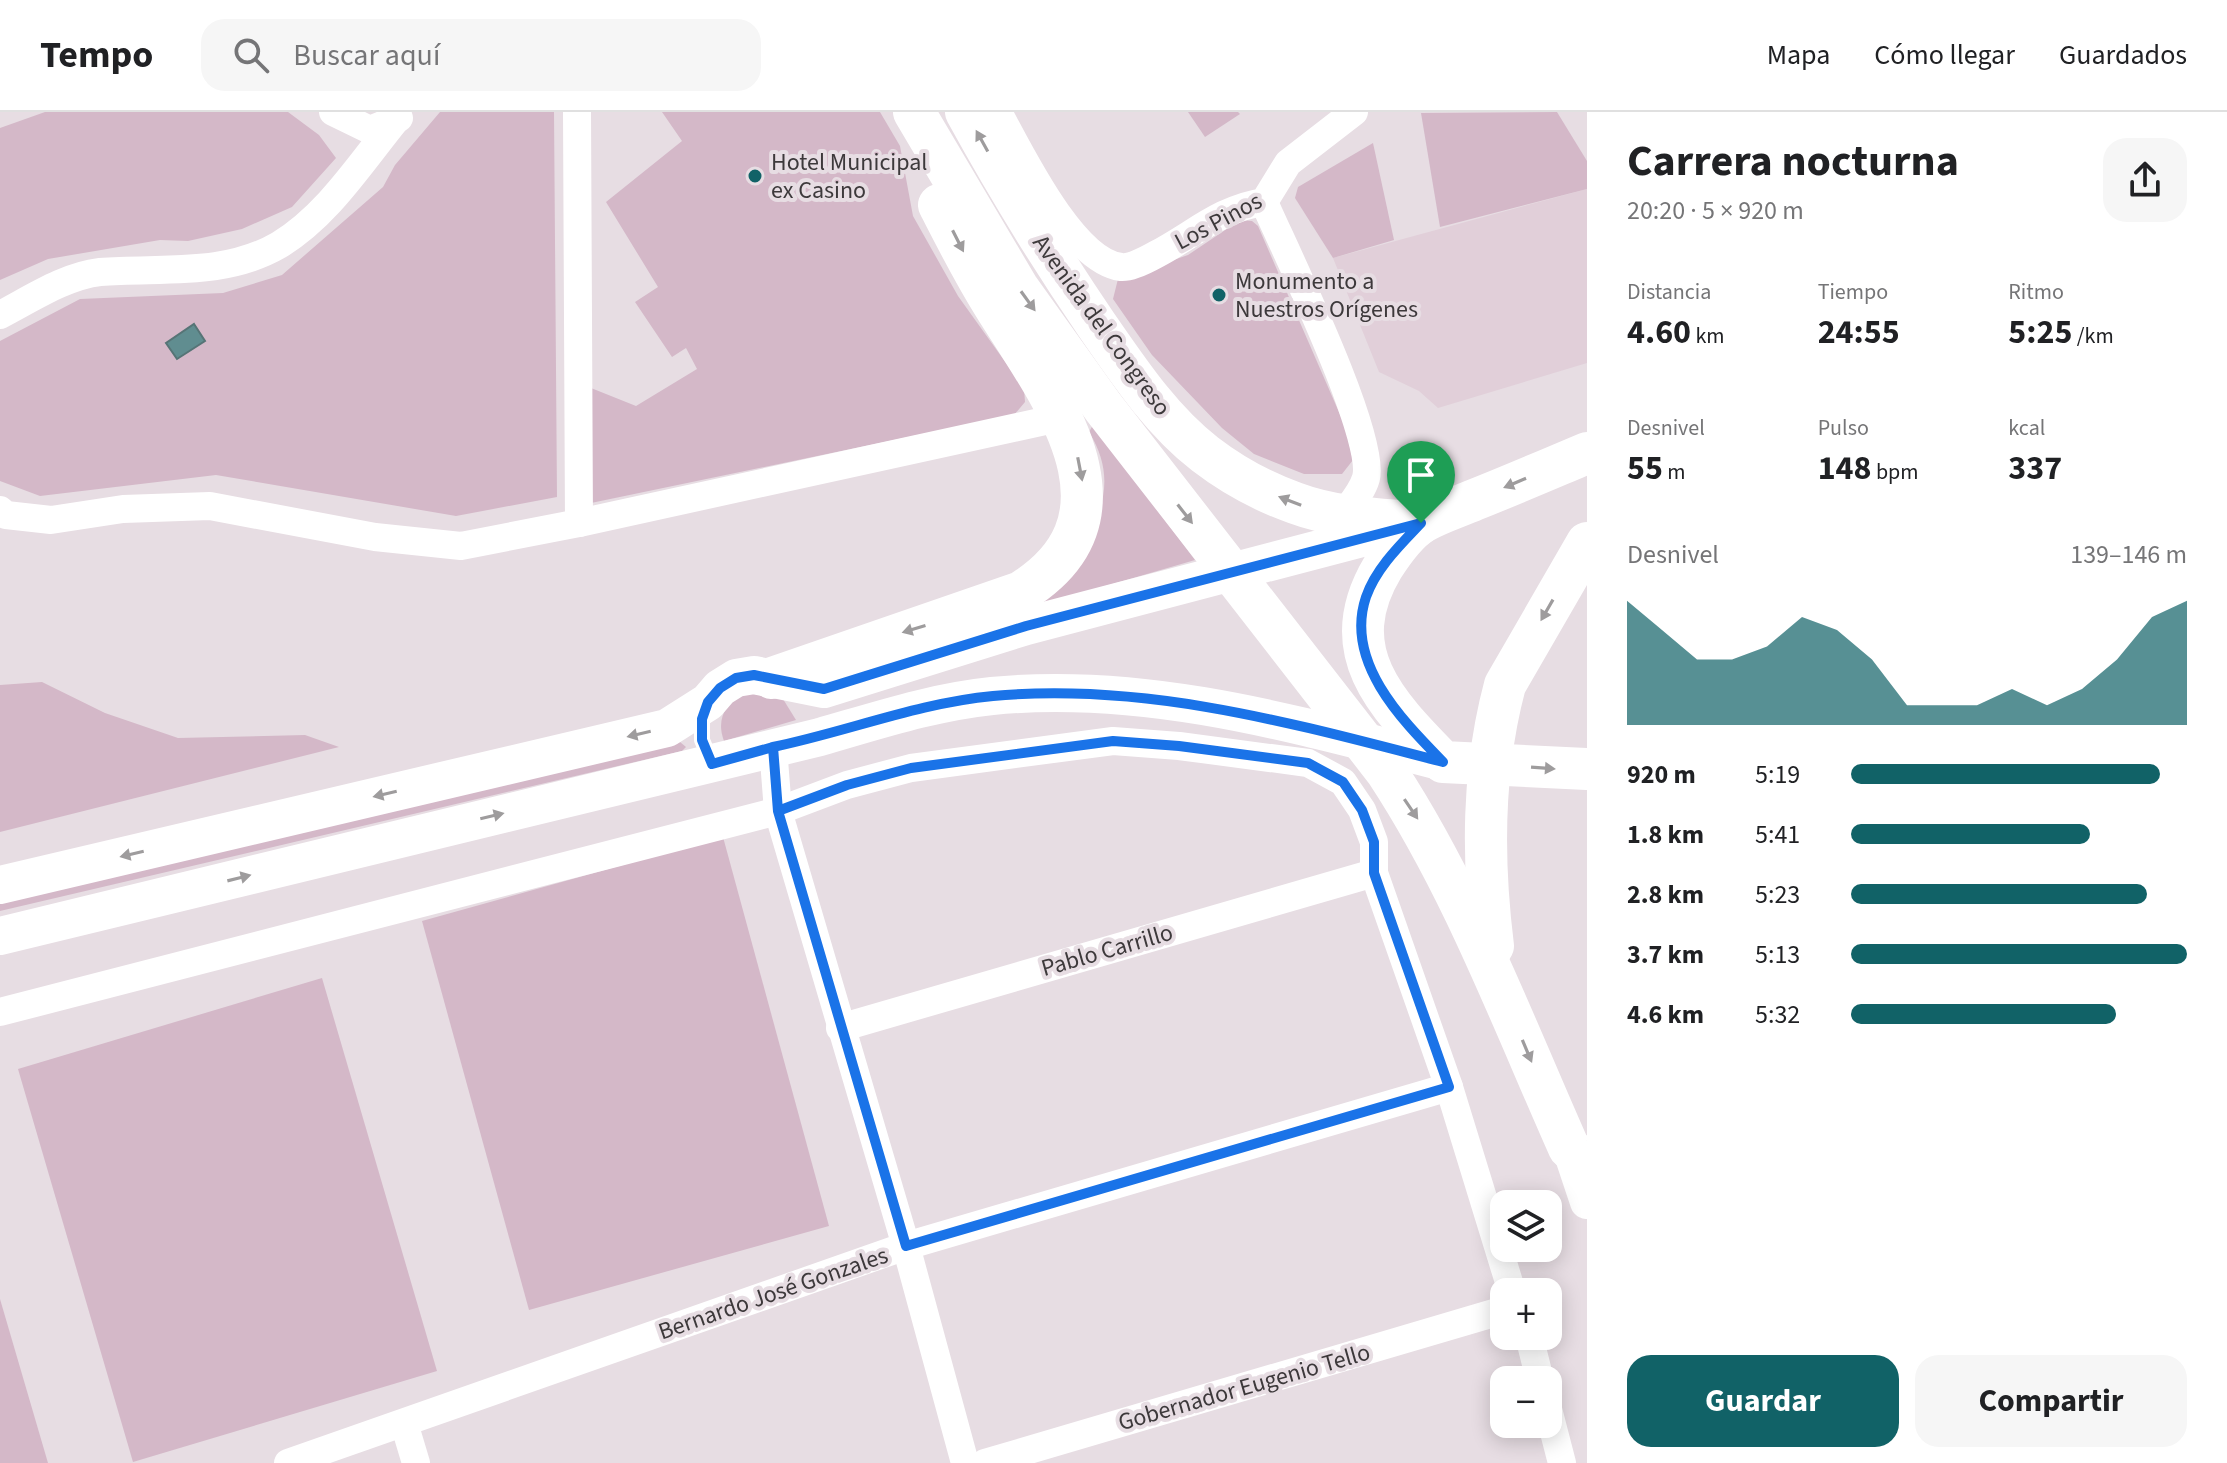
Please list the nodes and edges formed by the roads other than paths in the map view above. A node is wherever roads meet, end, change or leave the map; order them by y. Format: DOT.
graph roads {
  1 [pos="333,112"];
  2 [pos="577,112"];
  3 [pos="966,112"];
  4 [pos="998,112"];
  5 [pos="1354,112"];
  6 [pos="914,114"];
  7 [pos="401,117"];
  8 [pos="1264,202"];
  9 [pos="0,315"];
  10 [pos="1063,417"];
  11 [pos="1587,453"];
  12 [pos="0,510"];
  13 [pos="1343,515"];
  14 [pos="579,523"];
  15 [pos="1421,523"];
  16 [pos="1587,543"];
  17 [pos="780,681"];
  18 [pos="708,702"];
  19 [pos="820,737"];
  20 [pos="773,747"];
  21 [pos="1443,762"];
  22 [pos="712,764"];
  23 [pos="1587,769"];
  24 [pos="778,811"];
  25 [pos="1374,873"];
  26 [pos="0,885"];
  27 [pos="0,936"];
  28 [pos="1497,979"];
  29 [pos="0,1012"];
  30 [pos="840,1028"];
  31 [pos="1449,1087"];
  32 [pos="1578,1155"];
  33 [pos="1587,1202"];
  34 [pos="906,1246"];
  35 [pos="1508,1278"];
  36 [pos="1490,1314"];
  37 [pos="404,1423"];
  38 [pos="1556,1438"];
  39 [pos="288,1463"];
  40 [pos="416,1463"];
  41 [pos="965,1463"];
  42 [pos="985,1463"];
  43 [pos="1562,1463"];
  1 -- 7 [label="street"];
  2 -- 14 [label="street"];
  13 -- 3 [label="main road, Avenida del Congreso, one-way"];
  4 -- 8 [label="street, Los Pinos"];
  5 -- 8 [label="street, Los Pinos"];
  6 -- 10 [label="main road, one-way"];
  6 -- 28 [label="main road, one-way"];
  7 -- 9 [label="street"];
  8 -- 13 [label="street"];
  10 -- 14 [label="street"];
  10 -- 17 [label="main road, one-way"];
  11 -- 15 [label="main road, one-way"];
  12 -- 14 [label="street"];
  13 -- 15 [label="main road, Avenida del Congreso"];
  15 -- 17 [label="main road"];
  15 -- 21 [label="main road"];
  16 -- 28 [label="main road, one-way"];
  17 -- 18 [label="main road"];
  17 -- 19 [label="main road"];
  18 -- 22 [label="main road"];
  18 -- 26 [label="main road, one-way"];
  19 -- 20 [label="main road"];
  19 -- 21 [label="main road"];
  20 -- 22 [label="main road"];
  20 -- 24 [label="street"];
  21 -- 23 [label="main road, one-way"];
  27 -- 22 [label="main road, one-way"];
  24 -- 25 [label="street"];
  24 -- 29 [label="street"];
  24 -- 30 [label="street"];
  25 -- 30 [label="street, Pablo Carrillo"];
  25 -- 31 [label="street"];
  28 -- 32 [label="main road, one-way"];
  30 -- 34 [label="street"];
  31 -- 34 [label="street, Bernardo José Gonzales"];
  31 -- 35 [label="street"];
  32 -- 33 [label="street"];
  34 -- 37 [label="street, Bernardo José Gonzales"];
  34 -- 41 [label="street"];
  36 -- 42 [label="street, Gobernador Eugenio Tello"];
  37 -- 39 [label="street, Bernardo José Gonzales"];
  37 -- 40 [label="street"];
  38 -- 43 [label="street"];
}
